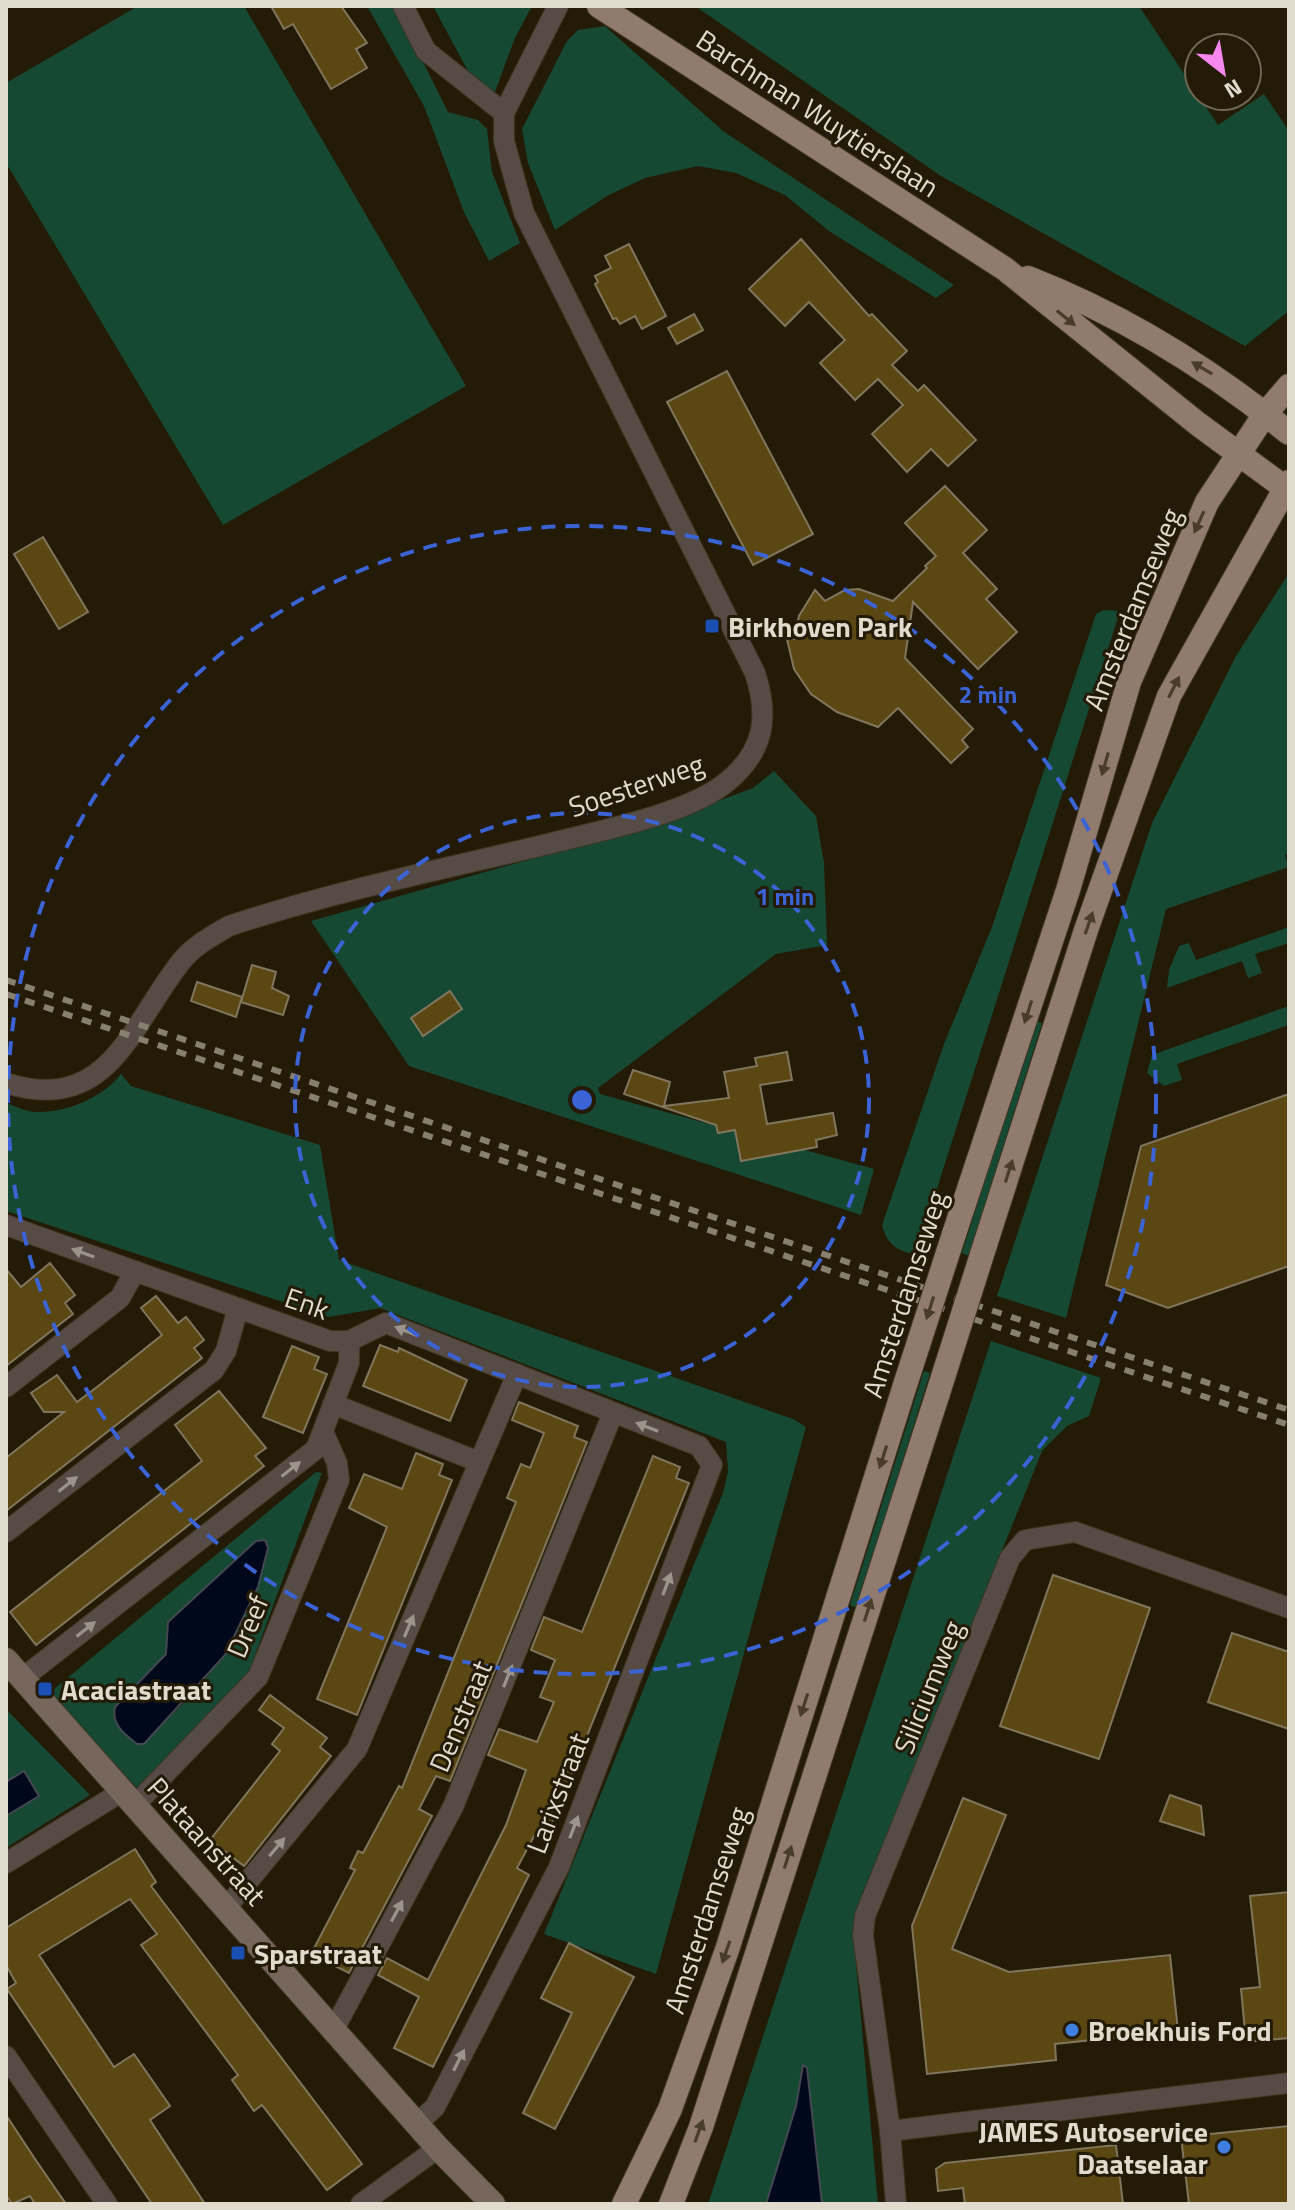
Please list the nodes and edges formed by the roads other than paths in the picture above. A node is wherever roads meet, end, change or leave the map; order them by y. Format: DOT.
graph roads {
  1 [pos="403,6"];
  2 [pos="558,6"];
  3 [pos="599,6"];
  4 [pos="504,113"];
  5 [pos="1005,269"];
  6 [pos="1289,386"];
  7 [pos="1265,414"];
  8 [pos="1289,433"];
  9 [pos="1237,454"];
  10 [pos="1288,487"];
  11 [pos="6,1083"];
  12 [pos="7,1227"];
  13 [pos="135,1271"];
  14 [pos="238,1308"];
  15 [pos="349,1341"];
  16 [pos="517,1374"];
  17 [pos="6,1387"];
  18 [pos="333,1404"];
  19 [pos="613,1413"];
  20 [pos="324,1434"];
  21 [pos="479,1462"];
  22 [pos="712,1465"];
  23 [pos="6,1532"];
  24 [pos="1289,1608"];
  25 [pos="6,1660"];
  26 [pos="24,1677"];
  27 [pos="129,1798"];
  28 [pos="6,1863"];
  29 [pos="227,1907"];
  30 [pos="334,2029"];
  31 [pos="6,2056"];
  32 [pos="1289,2083"];
  33 [pos="417,2124"];
  34 [pos="890,2131"];
  35 [pos="438,2148"];
  36 [pos="107,2204"];
  37 [pos="361,2204"];
  38 [pos="493,2204"];
  39 [pos="624,2204"];
  40 [pos="671,2204"];
  41 [pos="896,2204"];
  1 -- 4 [label="street"];
  2 -- 4 [label="street"];
  3 -- 5 [label="main road, Barchman Wuytierslaan"];
  4 -- 11 [label="street, Soesterweg"];
  7 -- 5 [label="main road, Barchman Wuytierslaan, one-way"];
  5 -- 9 [label="main road, Barchman Wuytierslaan, one-way"];
  6 -- 7 [label="main road, Amsterdamseweg"];
  7 -- 8 [label="main road, Barchman Wuytierslaan"];
  7 -- 9 [label="main road, Amsterdamseweg"];
  9 -- 10 [label="main road, Barchman Wuytierslaan"];
  9 -- 39 [label="main road, Amsterdamseweg, one-way, bridge"];
  40 -- 10 [label="main road, one-way, bridge"];
  13 -- 12 [label="street, Enk, one-way"];
  13 -- 14 [label="street, Enk"];
  13 -- 17 [label="street"];
  14 -- 15 [label="street, Enk"];
  23 -- 14 [label="street, one-way"];
  16 -- 15 [label="street, Enk, one-way"];
  15 -- 18 [label="street"];
  16 -- 19 [label="street, Enk"];
  16 -- 21 [label="street"];
  18 -- 20 [label="street"];
  18 -- 21 [label="street"];
  22 -- 19 [label="street, Enk, one-way"];
  30 -- 19 [label="street, Denstraat, one-way"];
  26 -- 20 [label="street, one-way"];
  20 -- 27 [label="street, Dreef"];
  29 -- 21 [label="street, one-way"];
  33 -- 22 [label="street, Larixstraat, one-way"];
  24 -- 34 [label="street, Siliciumweg"];
  25 -- 26 [label="street, Plataanstraat"];
  26 -- 27 [label="street, Plataanstraat"];
  27 -- 28 [label="street, Dreef"];
  27 -- 29 [label="street, Plataanstraat"];
  29 -- 30 [label="street, Plataanstraat"];
  30 -- 33 [label="street, Plataanstraat"];
  31 -- 36 [label="street"];
  32 -- 34 [label="street"];
  33 -- 35 [label="street, Plataanstraat"];
  34 -- 41 [label="street, Siliciumweg"];
  35 -- 37 [label="street"];
  35 -- 38 [label="street, Plataanstraat"];
}
